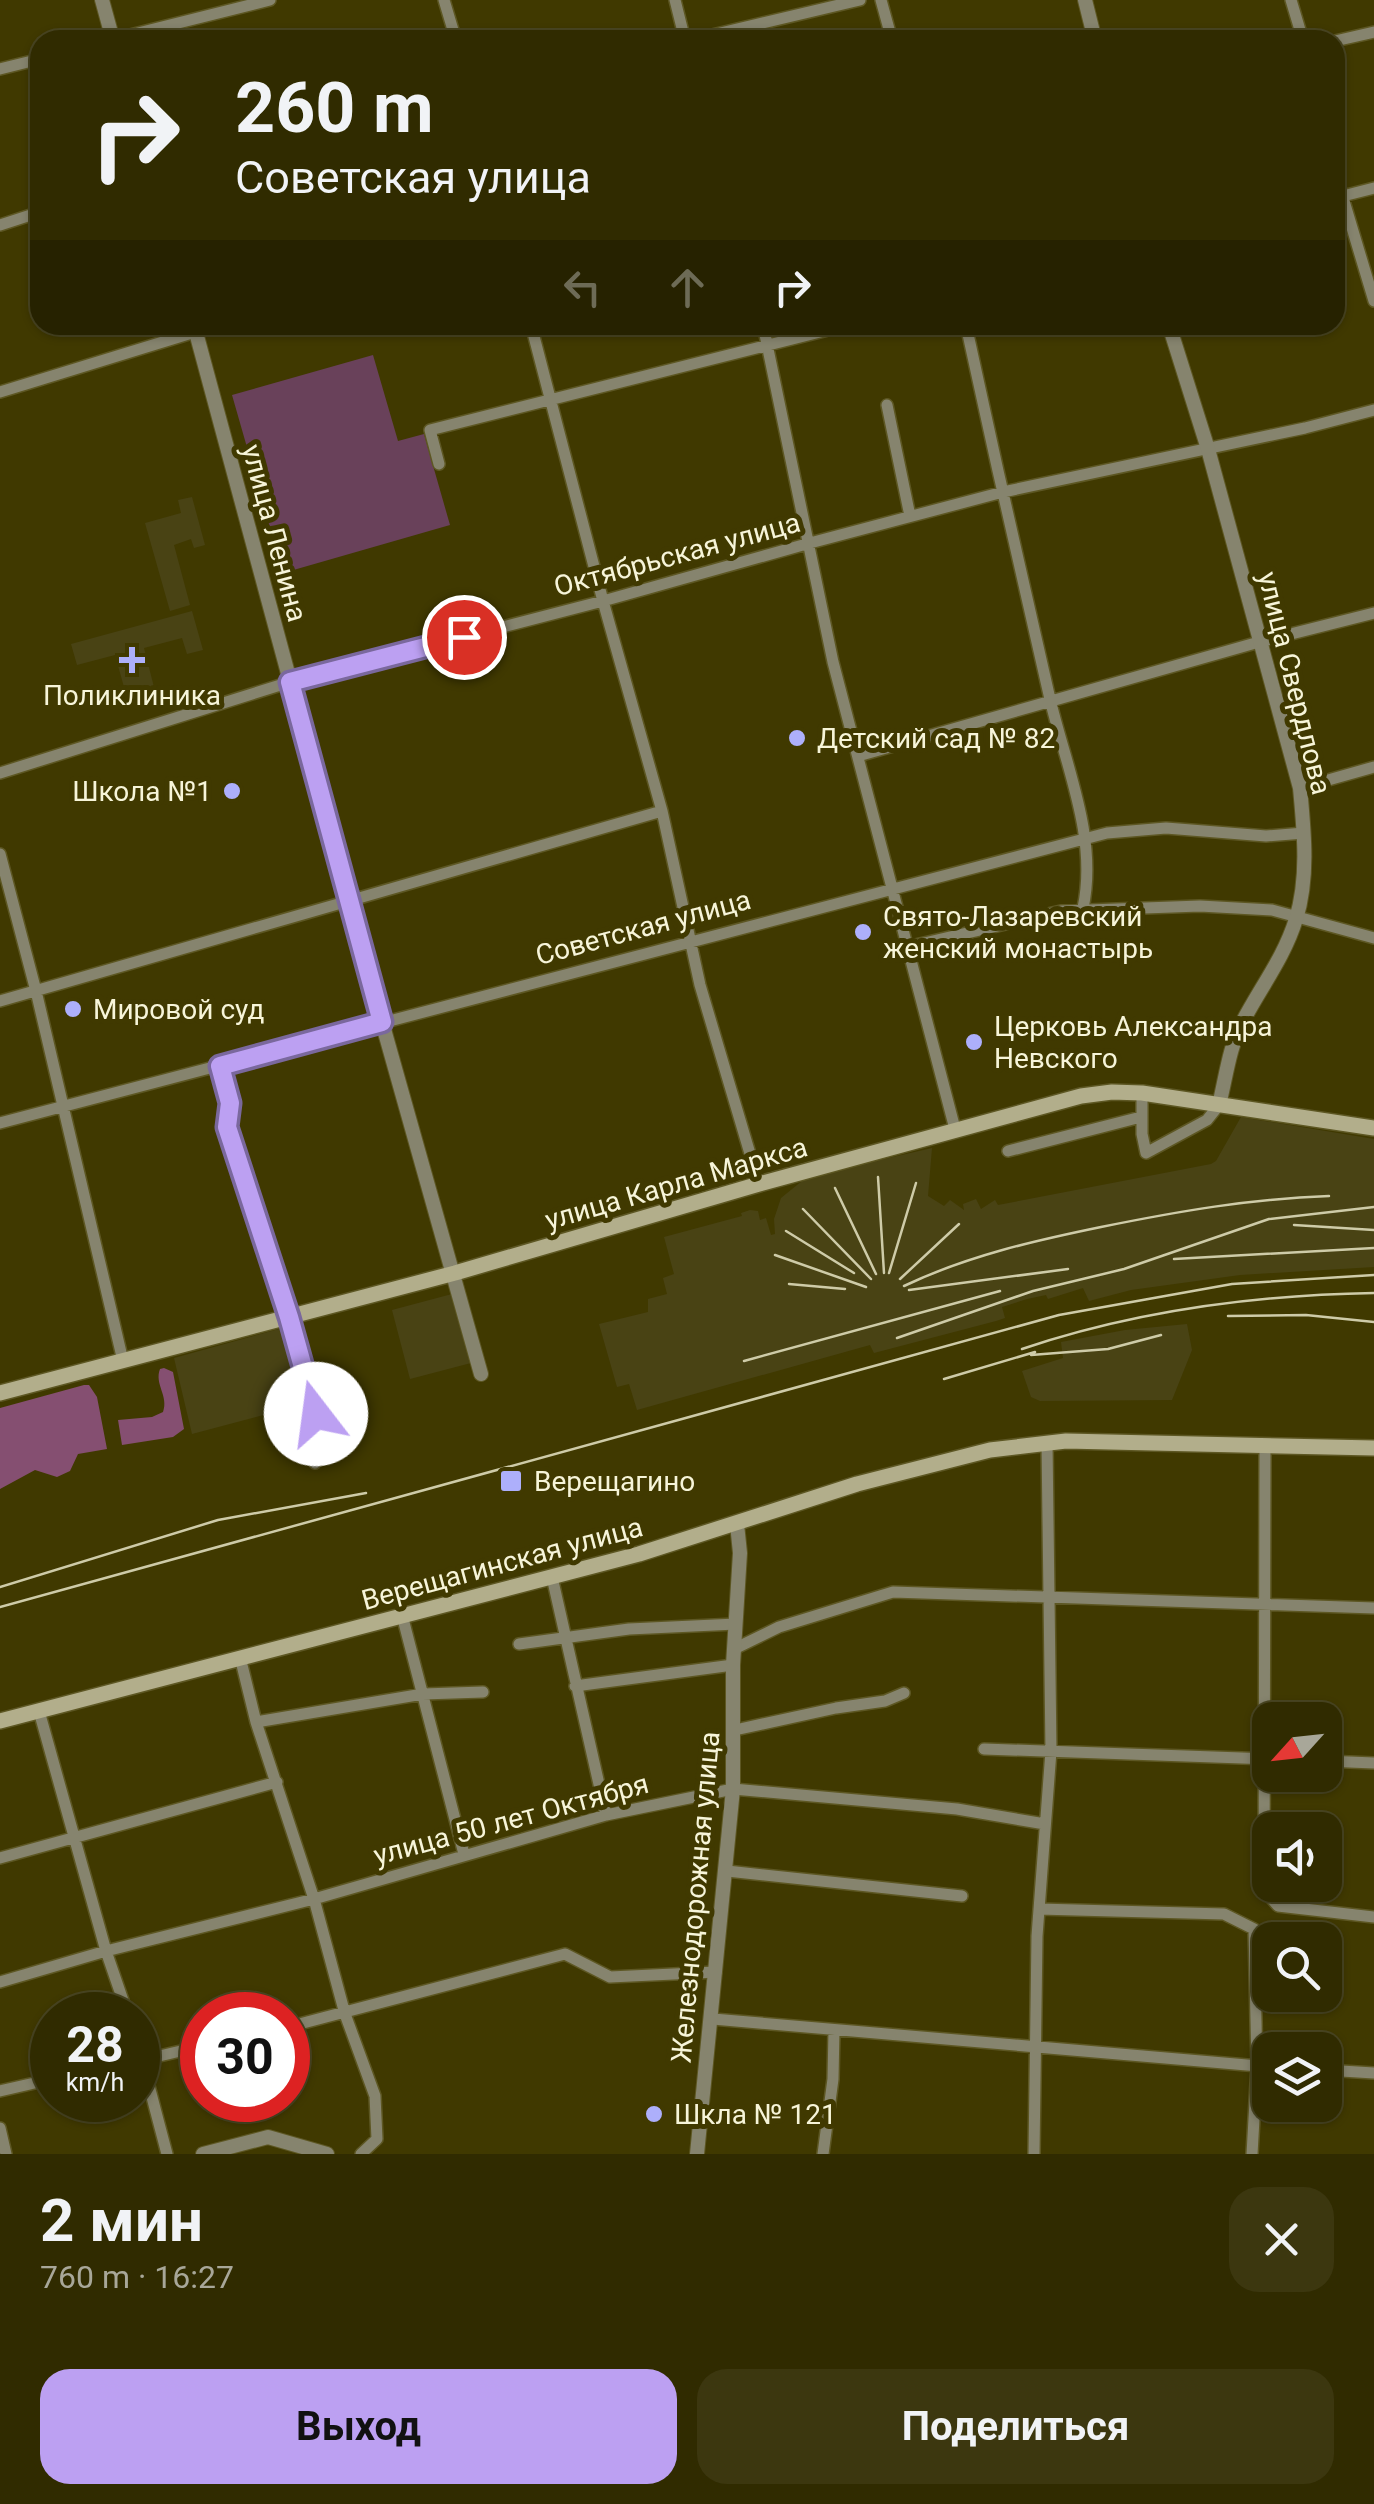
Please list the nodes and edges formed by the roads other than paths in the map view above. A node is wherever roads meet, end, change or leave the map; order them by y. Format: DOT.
graph roads {
  1 [pos="102,0"];
  2 [pos="270,0"];
  3 [pos="444,0"];
  4 [pos="675,0"];
  5 [pos="860,0"];
  6 [pos="881,0"];
  7 [pos="1085,0"];
  8 [pos="1291,0"];
  9 [pos="110,30"];
  10 [pos="152,30"];
  11 [pos="453,30"];
  12 [pos="685,30"];
  13 [pos="731,30"];
  14 [pos="889,30"];
  15 [pos="1092,30"];
  16 [pos="1300,30"];
  17 [pos="1374,32"];
  18 [pos="1345,39"];
  19 [pos="30,62"];
  20 [pos="0,70"];
  21 [pos="1374,188"];
  22 [pos="1345,196"];
  23 [pos="30,216"];
  24 [pos="1345,218"];
  25 [pos="0,226"];
  26 [pos="1374,302"];
  27 [pos="174,335"];
  28 [pos="197,335"];
  29 [pos="534,335"];
  30 [pos="766,335"];
  31 [pos="808,335"];
  32 [pos="968,335"];
  33 [pos="1172,335"];
  34 [pos="768,345"];
  35 [pos="0,392"];
  36 [pos="550,400"];
  37 [pos="888,406"];
  38 [pos="1374,410"];
  39 [pos="1208,448"];
  40 [pos="439,464"];
  41 [pos="1003,492"];
  42 [pos="910,516"];
  43 [pos="810,543"];
  44 [pos="603,601"];
  45 [pos="1374,613"];
  46 [pos="1258,642"];
  47 [pos="290,682"];
  48 [pos="1051,703"];
  49 [pos="858,756"];
  50 [pos="1374,767"];
  51 [pos="0,773"];
  52 [pos="1300,788"];
  53 [pos="662,812"];
  54 [pos="1304,833"];
  55 [pos="1086,838"];
  56 [pos="0,854"];
  57 [pos="892,886"];
  58 [pos="350,898"];
  59 [pos="1083,908"];
  60 [pos="1297,916"];
  61 [pos="1374,938"];
  62 [pos="692,940"];
  63 [pos="907,947"];
  64 [pos="36,991"];
  65 [pos="0,1001"];
  66 [pos="382,1022"];
  67 [pos="220,1066"];
  68 [pos="1142,1094"];
  69 [pos="1219,1105"];
  70 [pos="62,1106"];
  71 [pos="1142,1118"];
  72 [pos="0,1123"];
  73 [pos="1374,1128"];
  74 [pos="955,1129"];
  75 [pos="1008,1151"];
  76 [pos="759,1184"];
  77 [pos="455,1274"];
  78 [pos="289,1317"];
  79 [pos="122,1361"];
  80 [pos="480,1374"];
  81 [pos="0,1394"];
  82 [pos="1047,1443"];
  83 [pos="1265,1447"];
  84 [pos="1374,1448"];
  85 [pos="316,1463"];
  86 [pos="737,1524"];
  87 [pos="552,1577"];
  88 [pos="1051,1597"];
  89 [pos="1266,1607"];
  90 [pos="1374,1608"];
  91 [pos="402,1615"];
  92 [pos="736,1624"];
  93 [pos="566,1636"];
  94 [pos="518,1644"];
  95 [pos="734,1649"];
  96 [pos="240,1657"];
  97 [pos="733,1666"];
  98 [pos="574,1686"];
  99 [pos="483,1692"];
  100 [pos="904,1693"];
  101 [pos="424,1694"];
  102 [pos="1267,1702"];
  103 [pos="39,1711"];
  104 [pos="0,1721"];
  105 [pos="256,1722"];
  106 [pos="735,1730"];
  107 [pos="984,1749"];
  108 [pos="1051,1752"];
  109 [pos="1252,1758"];
  110 [pos="1342,1762"];
  111 [pos="1374,1763"];
  112 [pos="277,1782"];
  113 [pos="733,1789"];
  114 [pos="1267,1792"];
  115 [pos="606,1815"];
  116 [pos="1044,1824"];
  117 [pos="74,1836"];
  118 [pos="464,1854"];
  119 [pos="0,1858"];
  120 [pos="726,1871"];
  121 [pos="962,1896"];
  122 [pos="314,1899"];
  123 [pos="1039,1910"];
  124 [pos="1374,1917"];
  125 [pos="106,1951"];
  126 [pos="716,1972"];
  127 [pos="0,1982"];
  128 [pos="120,1992"];
  129 [pos="345,2014"];
  130 [pos="713,2019"];
  131 [pos="310,2022"];
  132 [pos="834,2030"];
  133 [pos="1262,2032"];
  134 [pos="1034,2047"];
  135 [pos="1252,2065"];
  136 [pos="1342,2071"];
  137 [pos="1374,2073"];
  138 [pos="30,2084"];
  139 [pos="0,2091"];
  140 [pos="158,2122"];
  141 [pos="1256,2122"];
  142 [pos="0,2128"];
  143 [pos="6,2154"];
  144 [pos="167,2154"];
  145 [pos="203,2154"];
  146 [pos="327,2154"];
  147 [pos="361,2154"];
  148 [pos="697,2154"];
  149 [pos="824,2154"];
  150 [pos="1034,2154"];
  151 [pos="1252,2154"];
  1 -- 9 [label="street"];
  2 -- 10 [label="street"];
  3 -- 11 [label="street"];
  4 -- 12 [label="street"];
  5 -- 13 [label="street"];
  6 -- 14 [label="street"];
  7 -- 15 [label="street"];
  8 -- 16 [label="street"];
  17 -- 18 [label="street"];
  19 -- 20 [label="street"];
  21 -- 22 [label="street"];
  23 -- 25 [label="street"];
  24 -- 26 [label="street"];
  27 -- 35 [label="street"];
  28 -- 47 [label="street, улица Ленина"];
  29 -- 36 [label="street"];
  30 -- 34 [label="street"];
  31 -- 34 [label="street"];
  32 -- 41 [label="street"];
  33 -- 39 [label="street, улица Свердлова"];
  34 -- 36 [label="street"];
  34 -- 43 [label="street"];
  36 -- 40 [label="street"];
  36 -- 44 [label="street"];
  37 -- 42 [label="street"];
  38 -- 39 [label="street, Октябрьская улица"];
  39 -- 41 [label="street, Октябрьская улица"];
  39 -- 46 [label="street, улица Свердлова"];
  41 -- 42 [label="street, Октябрьская улица"];
  41 -- 48 [label="street"];
  42 -- 43 [label="street, Октябрьская улица"];
  43 -- 44 [label="street, Октябрьская улица"];
  43 -- 49 [label="street"];
  44 -- 47 [label="street, Октябрьская улица"];
  44 -- 53 [label="street"];
  45 -- 46 [label="street"];
  46 -- 48 [label="street"];
  46 -- 52 [label="street, улица Свердлова"];
  47 -- 51 [label="street, Октябрьская улица"];
  47 -- 58 [label="street, улица Ленина"];
  48 -- 49 [label="street"];
  48 -- 55 [label="street"];
  49 -- 57 [label="street"];
  50 -- 52 [label="street"];
  52 -- 54 [label="street, улица Свердлова"];
  53 -- 58 [label="street"];
  53 -- 62 [label="street"];
  54 -- 55 [label="street, Советская улица"];
  54 -- 60 [label="street, улица Свердлова"];
  55 -- 57 [label="street, Советская улица"];
  55 -- 59 [label="street"];
  56 -- 64 [label="street"];
  57 -- 62 [label="street, Советская улица"];
  57 -- 63 [label="street"];
  58 -- 64 [label="street"];
  58 -- 66 [label="street, улица Ленина"];
  59 -- 60 [label="street"];
  59 -- 63 [label="street"];
  60 -- 61 [label="street"];
  60 -- 69 [label="street, улица Свердлова"];
  62 -- 66 [label="street, Советская улица"];
  62 -- 76 [label="street"];
  63 -- 74 [label="street"];
  64 -- 65 [label="street"];
  64 -- 70 [label="street"];
  66 -- 67 [label="street, Советская улица"];
  66 -- 77 [label="street, улица Ленина"];
  67 -- 70 [label="street, Советская улица"];
  67 -- 78 [label="street"];
  68 -- 69 [label="main road, улица Карла Маркса"];
  68 -- 71 [label="street"];
  68 -- 74 [label="main road, улица Карла Маркса"];
  69 -- 71 [label="street"];
  69 -- 73 [label="main road, улица Карла Маркса"];
  70 -- 72 [label="street, Советская улица"];
  70 -- 79 [label="street"];
  71 -- 75 [label="street"];
  74 -- 76 [label="main road, улица Карла Маркса"];
  76 -- 77 [label="main road, улица Карла Маркса"];
  77 -- 78 [label="main road, улица Карла Маркса"];
  77 -- 80 [label="street, улица Ленина"];
  78 -- 79 [label="main road, улица Карла Маркса"];
  78 -- 85 [label="street"];
  79 -- 81 [label="main road, улица Карла Маркса"];
  82 -- 83 [label="main road, Верещагинская улица"];
  82 -- 86 [label="main road, Верещагинская улица"];
  82 -- 88 [label="street"];
  83 -- 84 [label="main road, Верещагинская улица"];
  83 -- 89 [label="street"];
  86 -- 87 [label="main road, Верещагинская улица"];
  86 -- 92 [label="street, Железнодорожная улица"];
  87 -- 91 [label="main road, Верещагинская улица"];
  87 -- 93 [label="street"];
  88 -- 89 [label="street"];
  88 -- 95 [label="street"];
  88 -- 108 [label="street"];
  89 -- 90 [label="street"];
  89 -- 102 [label="street"];
  91 -- 96 [label="main road, Верещагинская улица"];
  91 -- 101 [label="street"];
  92 -- 93 [label="street"];
  92 -- 95 [label="street, Железнодорожная улица"];
  93 -- 94 [label="street"];
  93 -- 98 [label="street"];
  95 -- 97 [label="street, Железнодорожная улица"];
  96 -- 103 [label="main road, Верещагинская улица"];
  96 -- 105 [label="street"];
  97 -- 98 [label="street"];
  97 -- 106 [label="street, Железнодорожная улица"];
  98 -- 115 [label="street"];
  99 -- 101 [label="street"];
  100 -- 106 [label="street"];
  101 -- 105 [label="street"];
  101 -- 118 [label="street"];
  103 -- 104 [label="main road, Верещагинская улица"];
  103 -- 117 [label="street"];
  105 -- 112 [label="street"];
  106 -- 113 [label="street, Железнодорожная улица"];
  107 -- 108 [label="street"];
  108 -- 109 [label="street"];
  108 -- 116 [label="street"];
  110 -- 111 [label="street"];
  112 -- 117 [label="street"];
  112 -- 122 [label="street"];
  113 -- 115 [label="street, улица 50 лет Октября"];
  113 -- 116 [label="street, улица 50 лет Октября"];
  113 -- 120 [label="street, Железнодорожная улица"];
  114 -- 124 [label="street"];
  115 -- 118 [label="street, улица 50 лет Октября"];
  116 -- 123 [label="street"];
  117 -- 119 [label="street"];
  117 -- 125 [label="street"];
  118 -- 122 [label="street, улица 50 лет Октября"];
  120 -- 121 [label="street"];
  120 -- 126 [label="street, Железнодорожная улица"];
  122 -- 125 [label="street, улица 50 лет Октября"];
  122 -- 129 [label="street"];
  123 -- 133 [label="street"];
  123 -- 134 [label="street"];
  125 -- 127 [label="street, улица 50 лет Октября"];
  125 -- 128 [label="street"];
  126 -- 129 [label="street"];
  126 -- 130 [label="street, Железнодорожная улица"];
  129 -- 131 [label="street"];
  129 -- 147 [label="street"];
  130 -- 132 [label="street"];
  130 -- 148 [label="street, Железнодорожная улица"];
  132 -- 134 [label="street"];
  132 -- 149 [label="street"];
  134 -- 135 [label="street"];
  134 -- 150 [label="street"];
  136 -- 137 [label="street"];
  138 -- 139 [label="street"];
  140 -- 144 [label="street"];
  141 -- 151 [label="street"];
  142 -- 143 [label="street"];
  145 -- 146 [label="street"];
}
